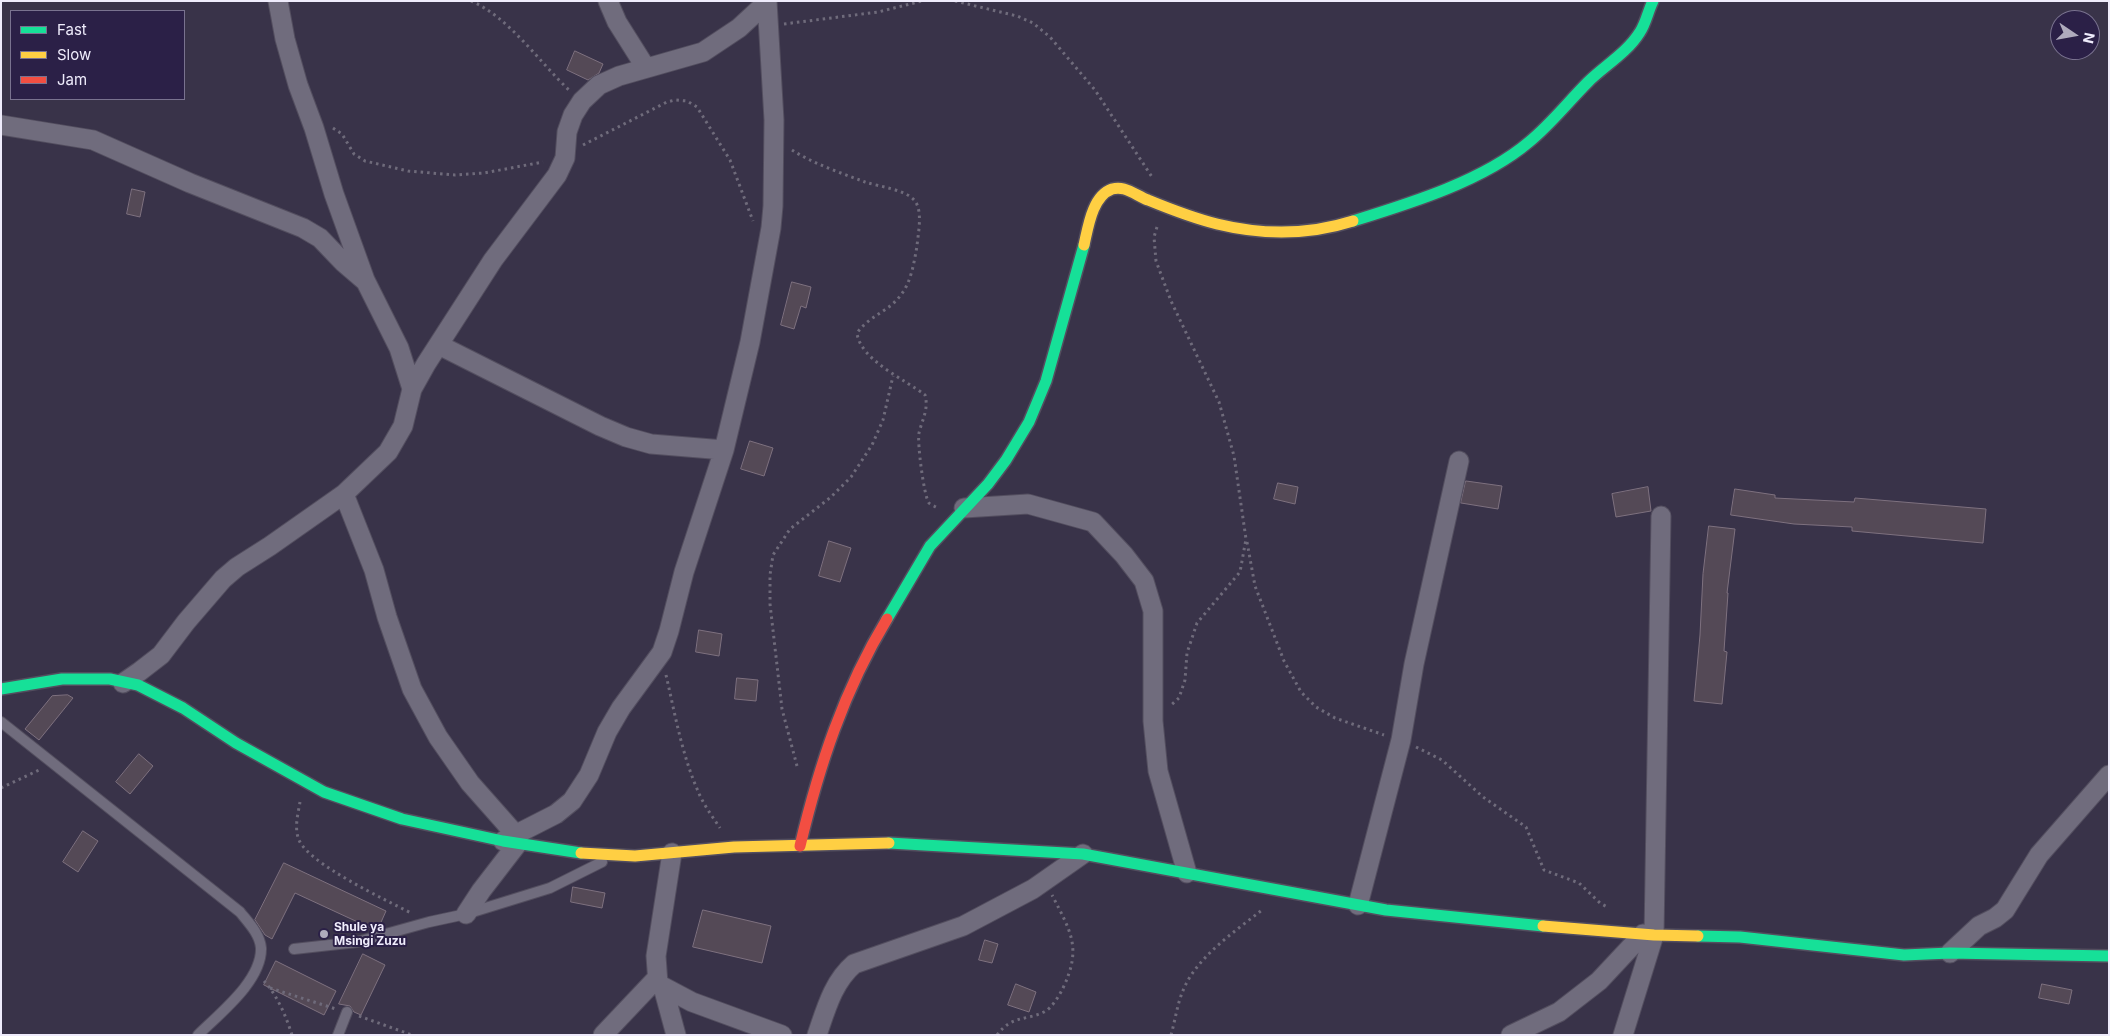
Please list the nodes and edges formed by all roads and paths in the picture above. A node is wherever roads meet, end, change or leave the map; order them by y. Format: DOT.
graph roads {
  1 [pos="278,1"];
  2 [pos="471,1"];
  3 [pos="608,1"];
  4 [pos="922,1"];
  5 [pos="955,1"];
  6 [pos="1653,1"];
  7 [pos="767,2"];
  8 [pos="769,26"];
  9 [pos="646,68"];
  10 [pos="582,101"];
  11 [pos="1,125"];
  12 [pos="314,128"];
  13 [pos="774,138"];
  14 [pos="565,153"];
  15 [pos="1153,179"];
  16 [pos="1164,206"];
  17 [pos="756,228"];
  18 [pos="365,280"];
  19 [pos="439,345"];
  20 [pos="894,376"];
  21 [pos="412,389"];
  22 [pos="724,450"];
  23 [pos="1459,461"];
  24 [pos="344,494"];
  25 [pos="961,512"];
  26 [pos="1660,516"];
  27 [pos="1246,539"];
  28 [pos="662,652"];
  29 [pos="123,682"];
  30 [pos="1,689"];
  31 [pos="1153,721"];
  32 [pos="1,722"];
  33 [pos="1401,740"];
  34 [pos="53,763"];
  35 [pos="799,772"];
  36 [pos="2109,775"];
  37 [pos="303,781"];
  38 [pos="1,788"];
  39 [pos="512,840"];
  40 [pos="800,846"];
  41 [pos="734,847"];
  42 [pos="672,853"];
  43 [pos="1083,854"];
  44 [pos="614,856"];
  45 [pos="1187,873"];
  46 [pos="1044,881"];
  47 [pos="1285,891"];
  48 [pos="1358,905"];
  49 [pos="1616,912"];
  50 [pos="466,914"];
  51 [pos="429,922"];
  52 [pos="1649,935"];
  53 [pos="294,948"];
  54 [pos="1950,953"];
  55 [pos="2109,956"];
  56 [pos="256,971"];
  57 [pos="660,982"];
  58 [pos="347,1012"];
  59 [pos="198,1035"];
  60 [pos="292,1035"];
  61 [pos="338,1035"];
  62 [pos="602,1035"];
  63 [pos="676,1035"];
  64 [pos="782,1035"];
  65 [pos="817,1035"];
  66 [pos="997,1035"];
  67 [pos="1171,1035"];
  68 [pos="1511,1035"];
  69 [pos="1623,1035"];
  1 -- 12 [label="street"];
  2 -- 10 [label="path"];
  3 -- 9 [label="street"];
  4 -- 8 [label="path"];
  5 -- 15 [label="path"];
  6 -- 16 [label="street"];
  7 -- 8 [label="street"];
  7 -- 9 [label="street"];
  8 -- 13 [label="street"];
  9 -- 10 [label="street"];
  10 -- 14 [label="street"];
  11 -- 18 [label="street"];
  12 -- 14 [label="path"];
  12 -- 18 [label="street"];
  13 -- 20 [label="path"];
  13 -- 22 [label="street"];
  14 -- 17 [label="path"];
  14 -- 19 [label="street"];
  16 -- 25 [label="street"];
  16 -- 27 [label="path"];
  18 -- 21 [label="street"];
  19 -- 21 [label="street"];
  19 -- 22 [label="street"];
  20 -- 25 [label="path"];
  20 -- 35 [label="path"];
  21 -- 24 [label="street"];
  22 -- 28 [label="street"];
  23 -- 33 [label="street"];
  24 -- 29 [label="street"];
  24 -- 39 [label="street"];
  25 -- 31 [label="street"];
  25 -- 40 [label="street"];
  26 -- 52 [label="street"];
  27 -- 31 [label="path"];
  27 -- 33 [label="path"];
  28 -- 39 [label="street"];
  28 -- 41 [label="path"];
  29 -- 30 [label="street"];
  29 -- 37 [label="street"];
  31 -- 45 [label="street"];
  32 -- 34 [label="lane"];
  33 -- 48 [label="street"];
  33 -- 49 [label="path"];
  34 -- 38 [label="path"];
  34 -- 56 [label="lane"];
  36 -- 54 [label="street"];
  37 -- 39 [label="street"];
  37 -- 51 [label="path"];
  39 -- 44 [label="street"];
  39 -- 50 [label="street"];
  40 -- 41 [label="street"];
  40 -- 43 [label="street"];
  41 -- 42 [label="street"];
  42 -- 44 [label="street"];
  42 -- 57 [label="street"];
  43 -- 45 [label="street"];
  43 -- 46 [label="street"];
  44 -- 50 [label="lane"];
  45 -- 47 [label="street"];
  46 -- 65 [label="street"];
  46 -- 66 [label="path"];
  47 -- 48 [label="street"];
  47 -- 67 [label="path"];
  48 -- 52 [label="street"];
  50 -- 51 [label="lane"];
  51 -- 53 [label="lane"];
  52 -- 54 [label="street"];
  52 -- 68 [label="street"];
  52 -- 69 [label="street"];
  54 -- 55 [label="street"];
  56 -- 59 [label="lane"];
  56 -- 60 [label="path"];
  57 -- 62 [label="street"];
  57 -- 63 [label="street"];
  57 -- 64 [label="street"];
  58 -- 61 [label="lane"];
}
